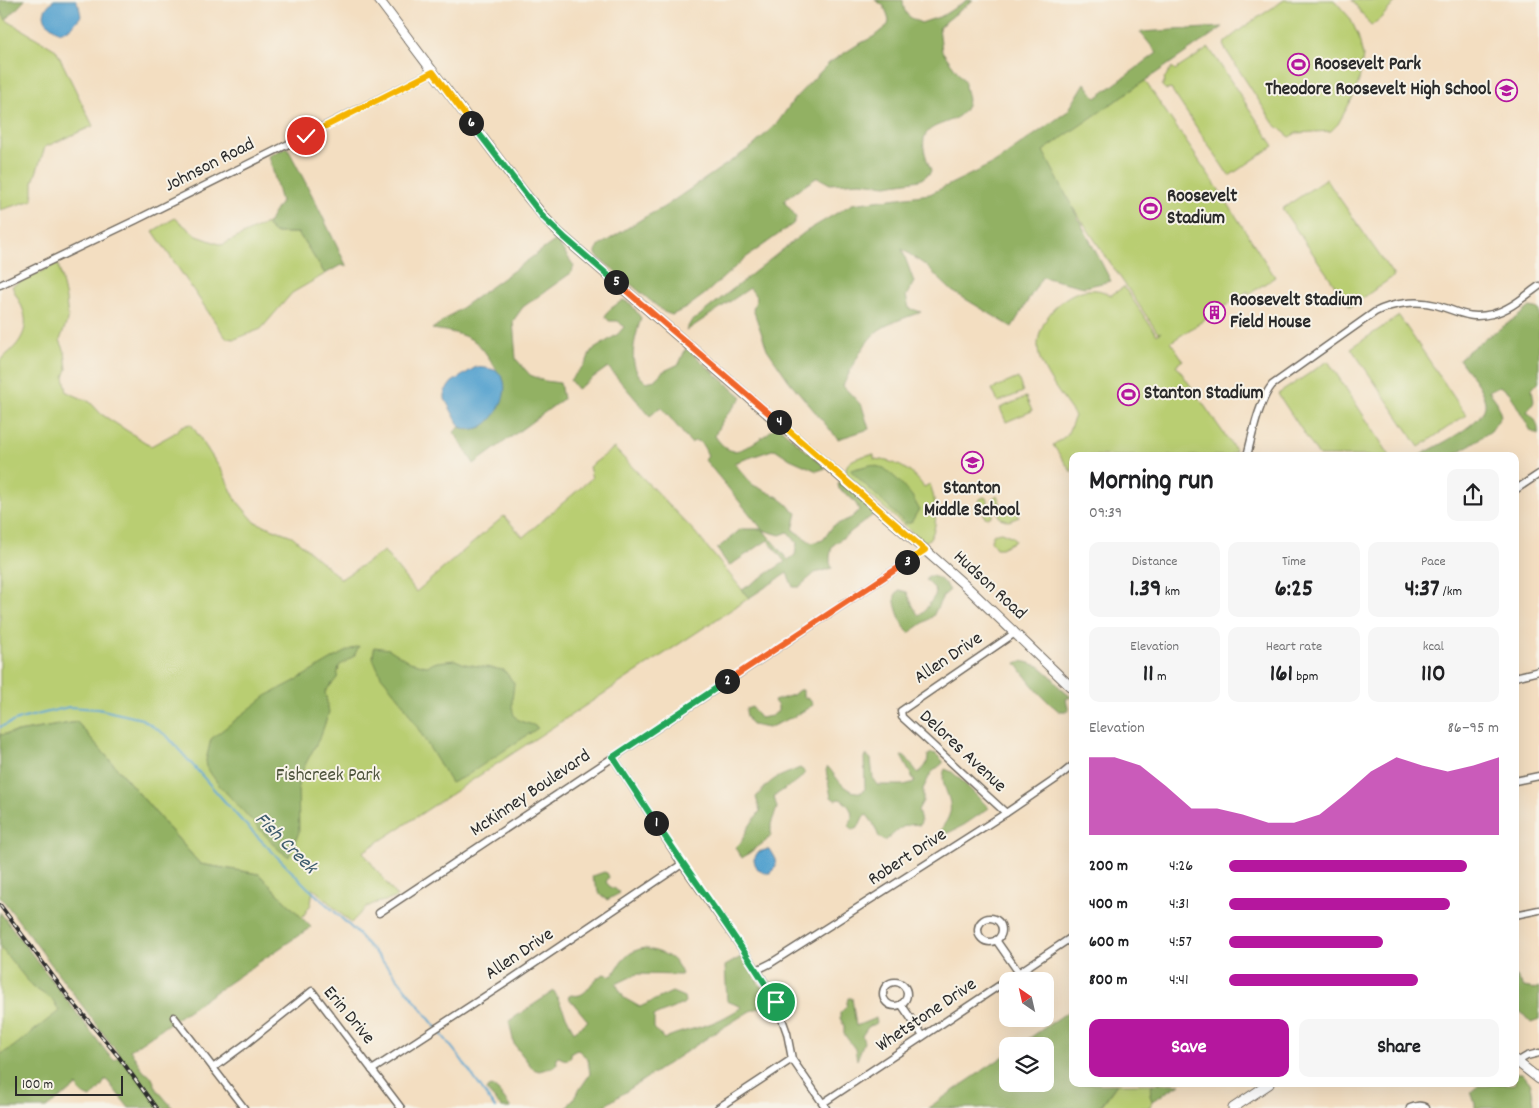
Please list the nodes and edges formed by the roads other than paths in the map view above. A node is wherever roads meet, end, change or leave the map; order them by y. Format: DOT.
graph roads {
  1 [pos="379,0"];
  2 [pos="433,72"];
  3 [pos="0,285"];
  4 [pos="1539,286"];
  5 [pos="1248,452"];
  6 [pos="1539,474"];
  7 [pos="1519,487"];
  8 [pos="925,550"];
  9 [pos="1015,633"];
  10 [pos="1539,672"];
  11 [pos="1519,677"];
  12 [pos="1069,685"];
  13 [pos="901,711"];
  14 [pos="613,757"];
  15 [pos="1069,768"];
  16 [pos="1539,776"];
  17 [pos="1519,780"];
  18 [pos="1006,814"];
  19 [pos="682,864"];
  20 [pos="1539,910"];
  21 [pos="379,912"];
  22 [pos="1519,914"];
  23 [pos="1069,939"];
  24 [pos="996,940"];
  25 [pos="757,970"];
  26 [pos="1018,972"];
  27 [pos="1020,972"];
  28 [pos="999,986"];
  29 [pos="901,1004"];
  30 [pos="174,1017"];
  31 [pos="923,1036"];
  32 [pos="1539,1053"];
  33 [pos="792,1059"];
  34 [pos="1519,1060"];
  35 [pos="1519,1063"];
  36 [pos="213,1068"];
  37 [pos="372,1070"];
  38 [pos="1539,1079"];
  39 [pos="1264,1087"];
  40 [pos="825,1106"];
  41 [pos="1425,1107"];
  42 [pos="244,1108"];
  43 [pos="401,1108"];
  44 [pos="718,1108"];
  45 [pos="1233,1108"];
  46 [pos="1410,1108"];
  1 -- 2 [label="street, Hudson Road"];
  2 -- 3 [label="street, Johnson Road"];
  2 -- 8 [label="street, Hudson Road"];
  4 -- 5 [label="street"];
  6 -- 7 [label="street"];
  8 -- 9 [label="street, Hudson Road"];
  8 -- 14 [label="street, McKinney Boulevard"];
  9 -- 12 [label="street, Hudson Road"];
  9 -- 13 [label="street, Allen Drive"];
  10 -- 11 [label="street"];
  13 -- 18 [label="street, Delores Avenue"];
  14 -- 19 [label="street"];
  14 -- 21 [label="street, McKinney Boulevard"];
  15 -- 18 [label="street, Robert Drive"];
  16 -- 17 [label="street"];
  18 -- 25 [label="street, Robert Drive"];
  19 -- 25 [label="street"];
  19 -- 37 [label="street, Allen Drive"];
  20 -- 22 [label="street"];
  23 -- 27 [label="street, Whetstone Drive"];
  24 -- 26 [label="street"];
  25 -- 33 [label="street"];
  28 -- 31 [label="street, Whetstone Drive"];
  29 -- 31 [label="street"];
  30 -- 36 [label="street"];
  31 -- 40 [label="street, Whetstone Drive"];
  32 -- 34 [label="street"];
  33 -- 40 [label="street"];
  33 -- 44 [label="street"];
  35 -- 38 [label="street"];
  36 -- 37 [label="street, Erin Drive"];
  36 -- 42 [label="street"];
  37 -- 43 [label="street, Erin Drive"];
  39 -- 45 [label="street"];
  41 -- 46 [label="street"];
}
